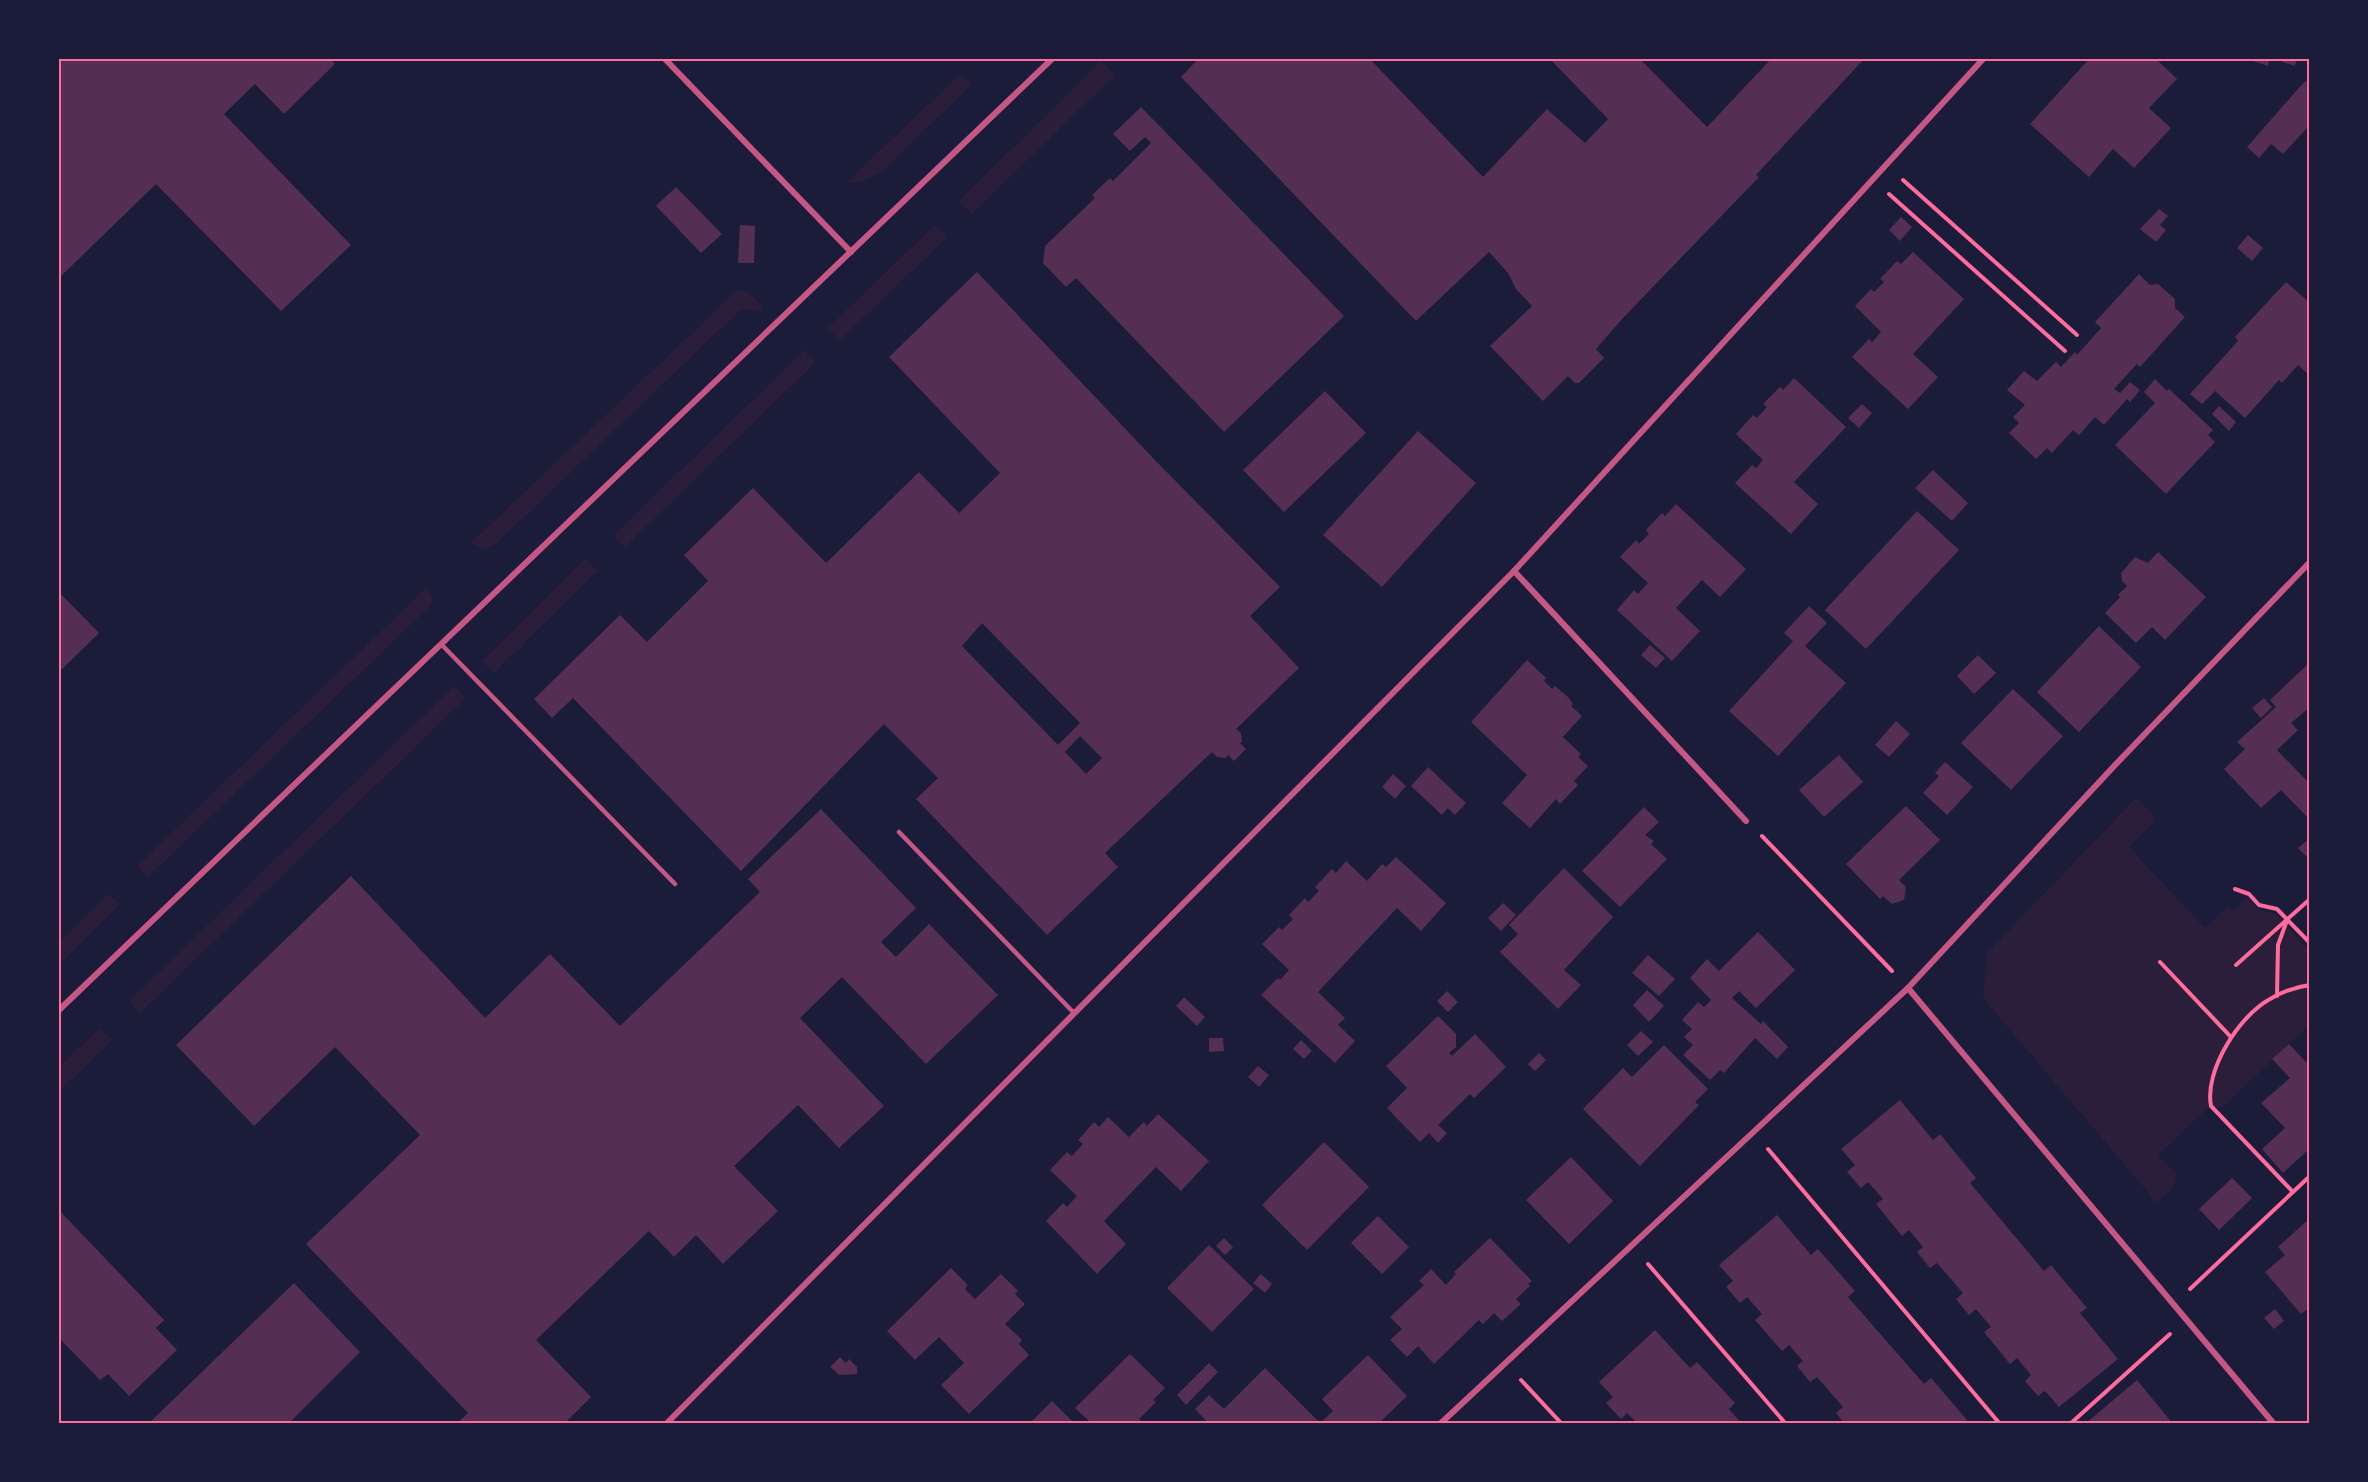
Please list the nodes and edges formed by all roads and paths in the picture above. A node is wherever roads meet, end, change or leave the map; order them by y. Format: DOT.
graph roads {
  1 [pos="664,58"];
  2 [pos="1053,58"];
  3 [pos="1984,58"];
  4 [pos="1886,165"];
  5 [pos="1873,179"];
  6 [pos="851,252"];
  7 [pos="2077,335"];
  8 [pos="2065,351"];
  9 [pos="2310,562"];
  10 [pos="1514,571"];
  11 [pos="441,644"];
  12 [pos="1746,821"];
  13 [pos="899,832"];
  14 [pos="675,884"];
  15 [pos="2235,889"];
  16 [pos="2310,899"];
  17 [pos="2288,919"];
  18 [pos="2310,943"];
  19 [pos="2160,962"];
  20 [pos="2236,965"];
  21 [pos="2310,985"];
  22 [pos="1908,988"];
  23 [pos="2277,996"];
  24 [pos="58,1011"];
  25 [pos="1074,1013"];
  26 [pos="2231,1037"];
  27 [pos="1754,1132"];
  28 [pos="2310,1176"];
  29 [pos="2293,1192"];
  30 [pos="1631,1245"];
  31 [pos="2174,1305"];
  32 [pos="2187,1320"];
  33 [pos="1505,1363"];
  34 [pos="666,1424"];
  35 [pos="1440,1424"];
  36 [pos="1562,1424"];
  37 [pos="1786,1424"];
  38 [pos="2000,1424"];
  39 [pos="2070,1424"];
  40 [pos="2274,1424"];
  1 -- 6 [label="street"];
  2 -- 6 [label="street"];
  3 -- 4 [label="street"];
  4 -- 5 [label="street"];
  4 -- 7 [label="path"];
  5 -- 8 [label="path"];
  5 -- 10 [label="street"];
  6 -- 11 [label="street"];
  9 -- 22 [label="street"];
  10 -- 12 [label="street"];
  10 -- 25 [label="street"];
  11 -- 14 [label="lane"];
  11 -- 24 [label="street"];
  12 -- 22 [label="path"];
  13 -- 25 [label="lane"];
  15 -- 17 [label="path"];
  16 -- 17 [label="path"];
  17 -- 18 [label="path"];
  17 -- 20 [label="path"];
  17 -- 23 [label="path"];
  19 -- 26 [label="path"];
  21 -- 23 [label="path"];
  22 -- 27 [label="street"];
  22 -- 31 [label="street"];
  23 -- 26 [label="path"];
  25 -- 34 [label="street"];
  26 -- 29 [label="path"];
  27 -- 30 [label="street"];
  27 -- 38 [label="path"];
  28 -- 29 [label="path"];
  29 -- 31 [label="path"];
  30 -- 33 [label="street"];
  30 -- 37 [label="path"];
  31 -- 32 [label="street"];
  32 -- 39 [label="path"];
  32 -- 40 [label="street"];
  33 -- 35 [label="street"];
  33 -- 36 [label="path"];
}
